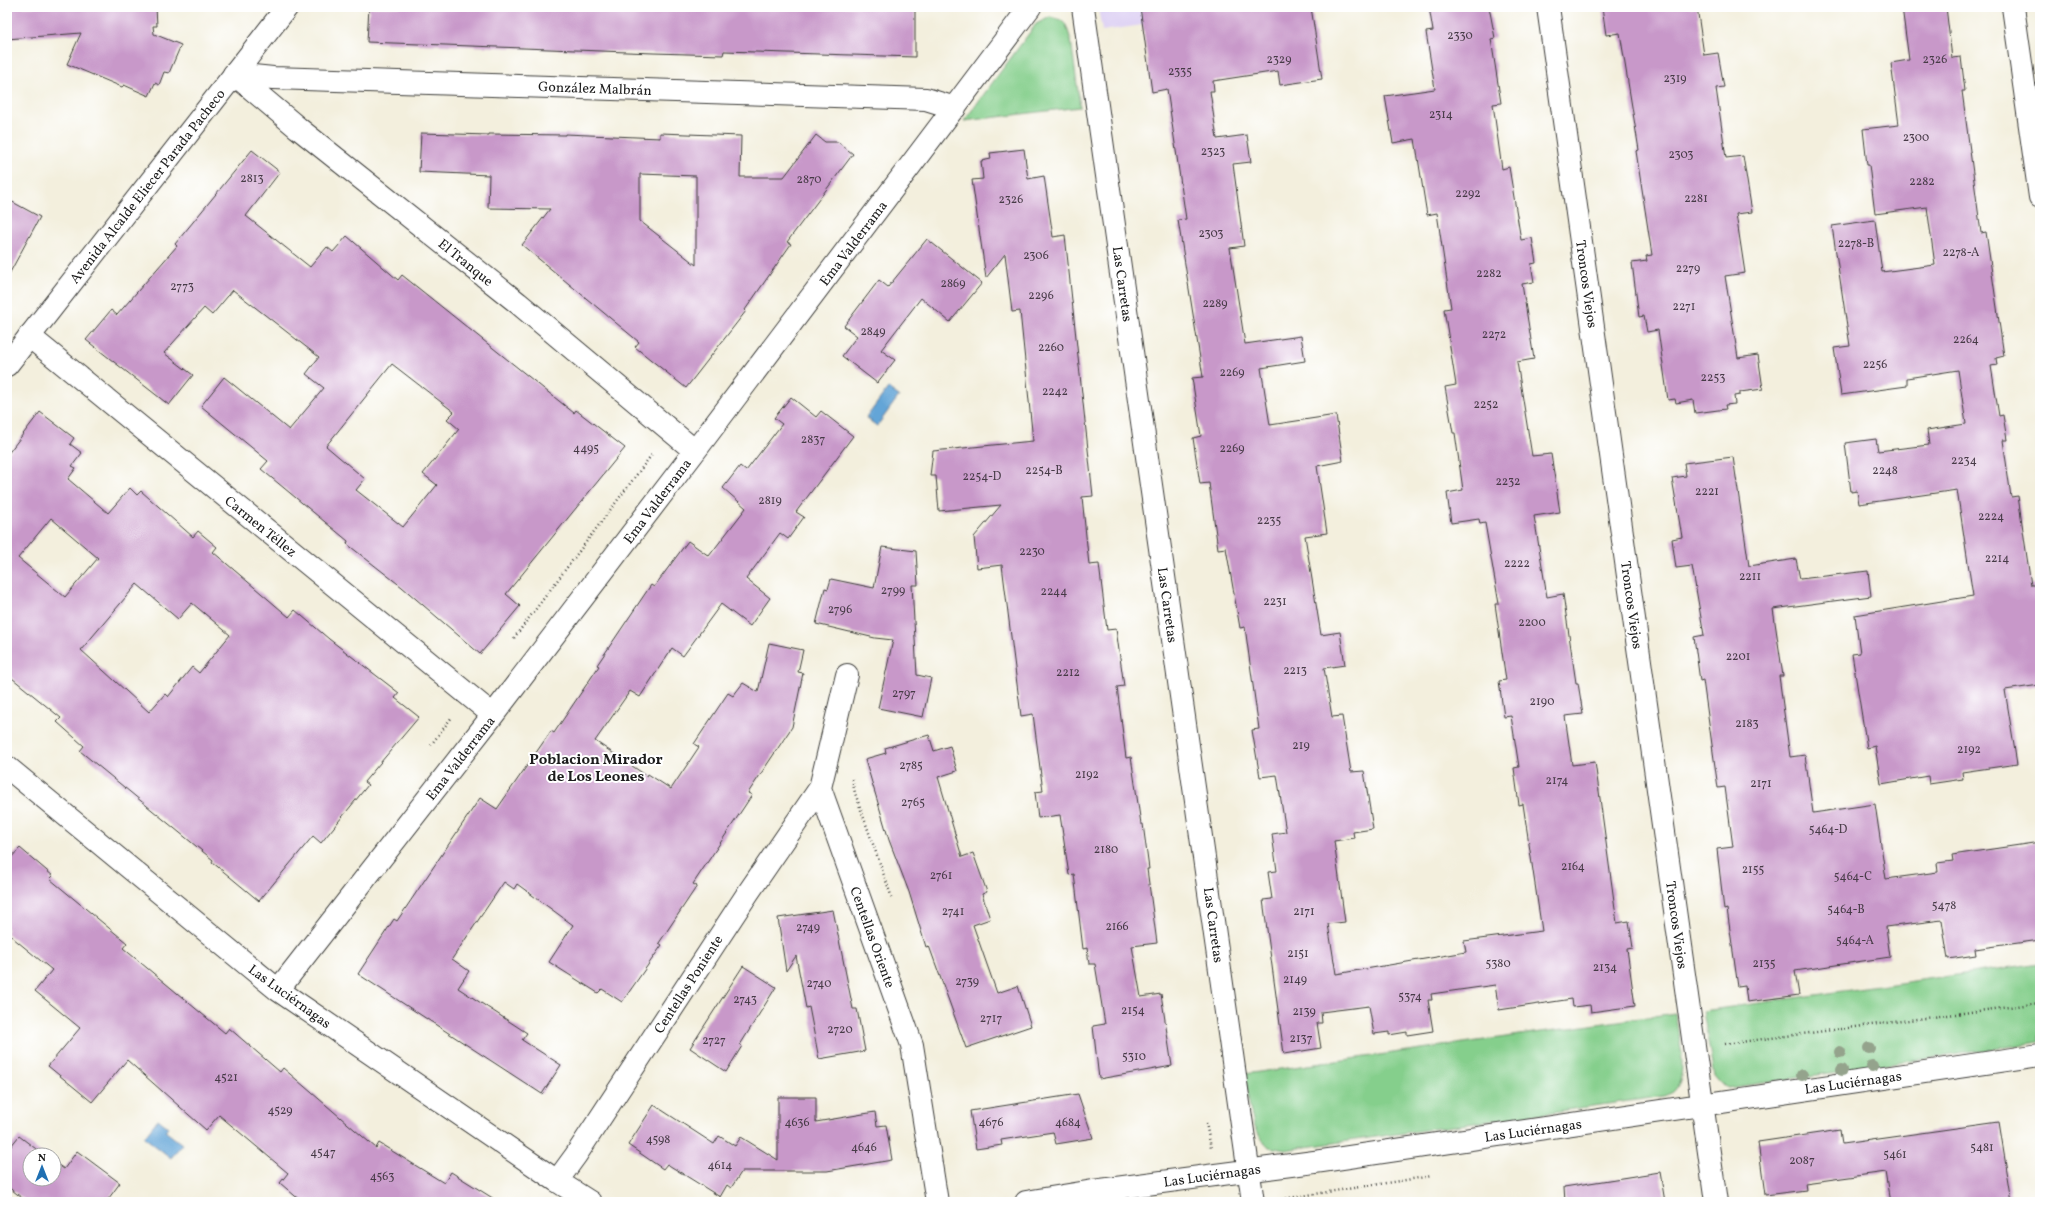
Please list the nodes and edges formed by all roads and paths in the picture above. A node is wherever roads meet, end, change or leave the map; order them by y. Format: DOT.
graph roads {
  1 [pos="287,7"];
  2 [pos="1030,7"];
  3 [pos="1083,7"];
  4 [pos="1548,7"];
  5 [pos="2013,7"];
  6 [pos="234,74"];
  7 [pos="955,108"];
  8 [pos="2040,197"];
  9 [pos="29,336"];
  10 [pos="7,365"];
  11 [pos="657,447"];
  12 [pos="696,451"];
  13 [pos="511,641"];
  14 [pos="847,675"];
  15 [pos="493,715"];
  16 [pos="7,767"];
  17 [pos="820,788"];
  18 [pos="278,990"];
  19 [pos="2040,1003"];
  20 [pos="1725,1044"];
  21 [pos="2040,1055"];
  22 [pos="1702,1104"];
  23 [pos="1249,1170"];
  24 [pos="556,1181"];
  25 [pos="590,1202"];
  26 [pos="937,1202"];
  27 [pos="1026,1202"];
  28 [pos="1253,1202"];
  29 [pos="1716,1202"];
  1 -- 6 [label="street, Avenida Alcalde Eliecer Parada Pacheco"];
  2 -- 7 [label="street, Ema Valderrama"];
  3 -- 23 [label="street, Las Carretas"];
  4 -- 22 [label="street, Troncos Viejos"];
  5 -- 8 [label="street"];
  6 -- 7 [label="street, González Malbrán"];
  6 -- 9 [label="street, Avenida Alcalde Eliecer Parada Pacheco"];
  6 -- 12 [label="street, El Tranque"];
  7 -- 12 [label="street, Ema Valderrama"];
  9 -- 10 [label="street, Avenida Alcalde Eliecer Parada Pacheco"];
  9 -- 15 [label="street, Carmen Téllez"];
  11 -- 13 [label="path"];
  12 -- 15 [label="street, Ema Valderrama"];
  14 -- 17 [label="street"];
  15 -- 18 [label="street, Ema Valderrama"];
  16 -- 18 [label="street, Las Luciérnagas"];
  17 -- 24 [label="street, Centellas Poniente"];
  17 -- 26 [label="street, Centellas Oriente"];
  18 -- 24 [label="street, Las Luciérnagas"];
  19 -- 20 [label="path"];
  21 -- 22 [label="street, Las Luciérnagas"];
  22 -- 23 [label="street, Las Luciérnagas"];
  22 -- 29 [label="street, Troncos Viejos"];
  23 -- 27 [label="street, Las Luciérnagas"];
  23 -- 28 [label="street, Las Carretas"];
  24 -- 25 [label="street, Las Luciérnagas"];
}
